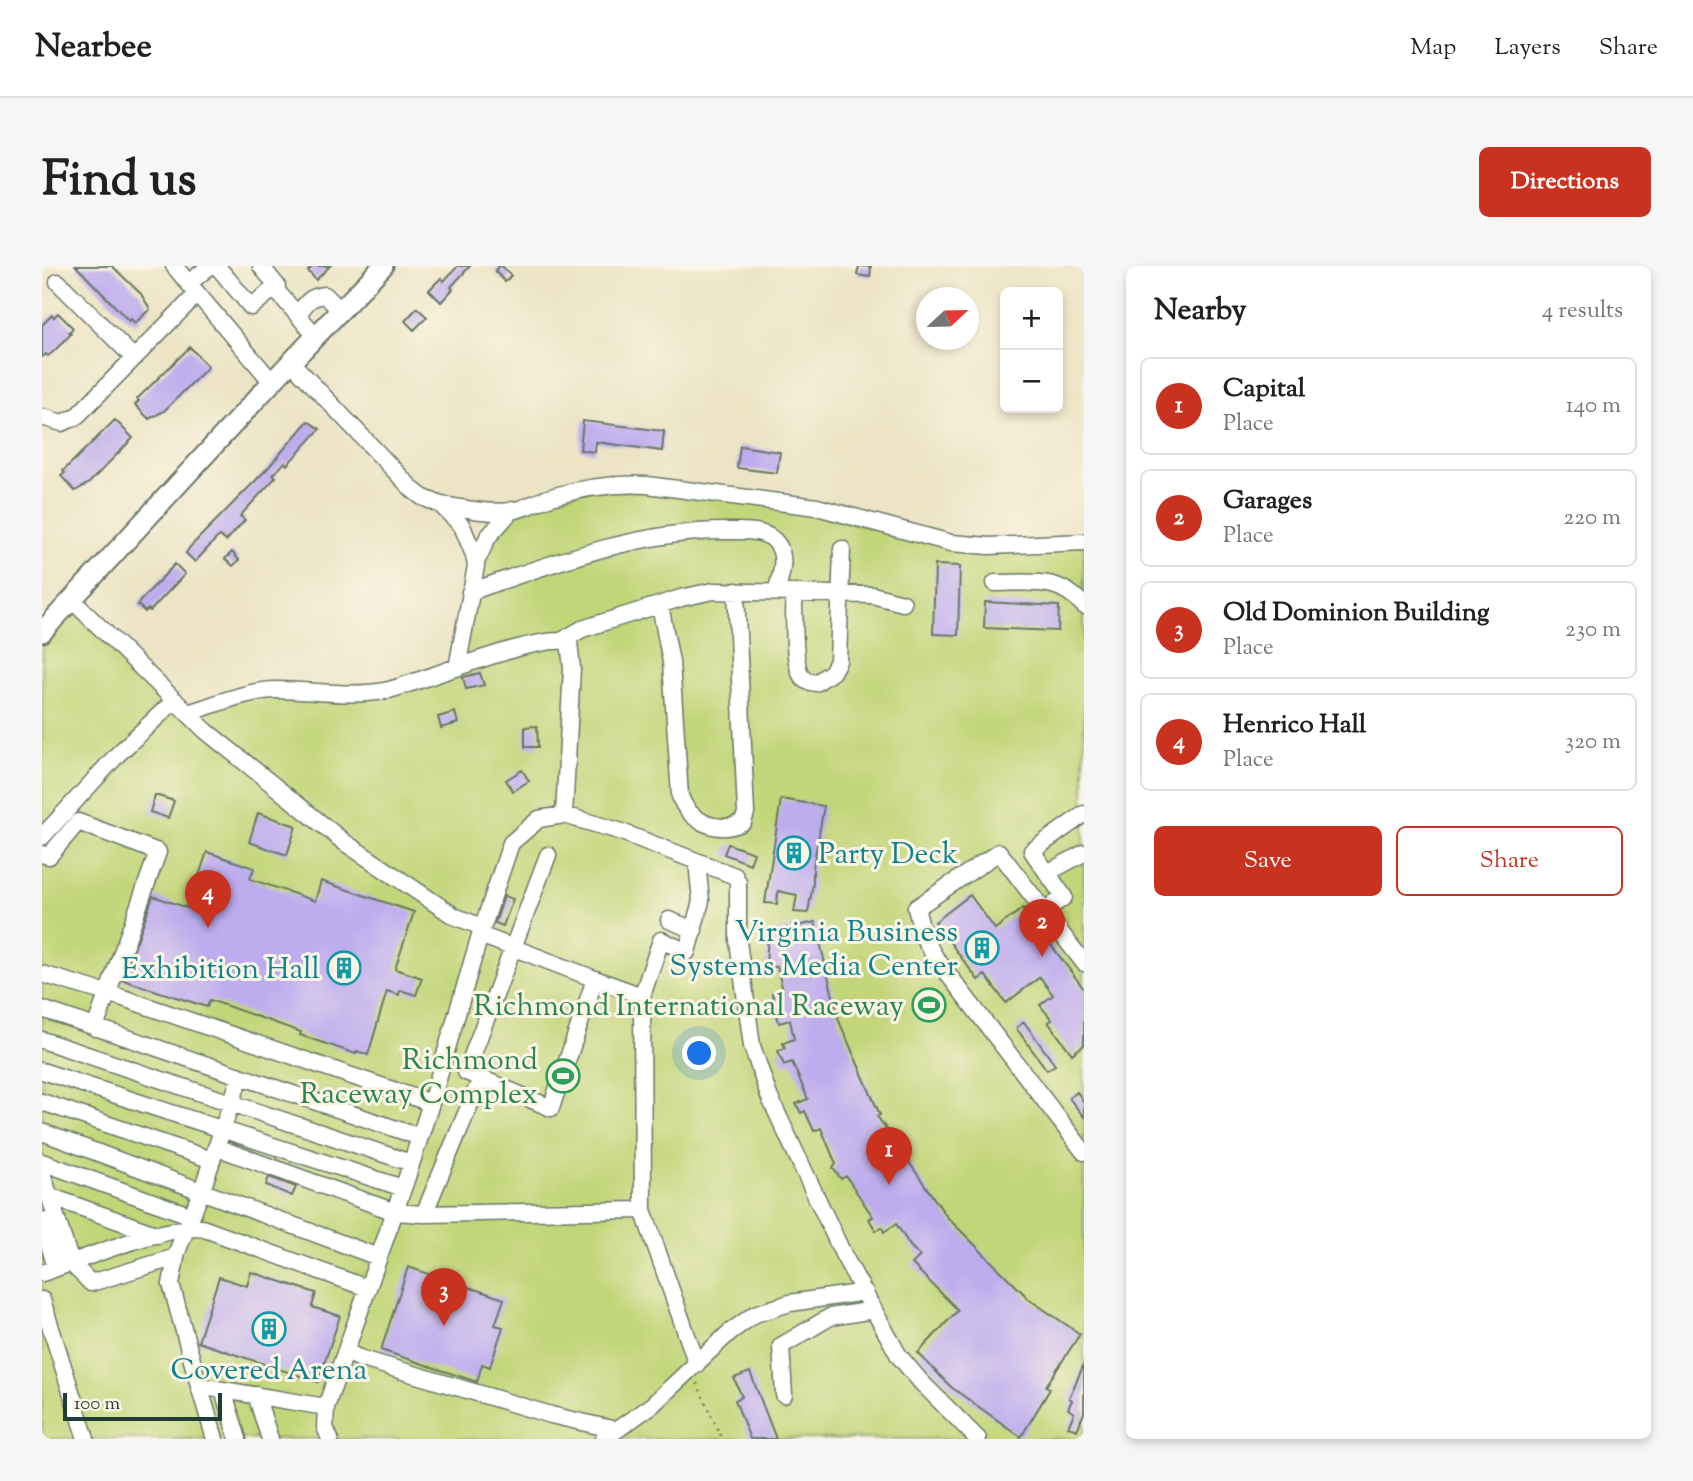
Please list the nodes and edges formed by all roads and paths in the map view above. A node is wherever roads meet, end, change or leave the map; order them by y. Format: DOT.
graph roads {
  1 [pos="174,266"];
  2 [pos="210,266"];
  3 [pos="217,266"];
  4 [pos="261,266"];
  5 [pos="383,266"];
  6 [pos="58,282"];
  7 [pos="274,288"];
  8 [pos="193,289"];
  9 [pos="341,311"];
  10 [pos="298,315"];
  11 [pos="316,336"];
  12 [pos="134,358"];
  13 [pos="291,362"];
  14 [pos="272,382"];
  15 [pos="42,417"];
  16 [pos="441,505"];
  17 [pos="512,510"];
  18 [pos="1084,542"];
  19 [pos="842,549"];
  20 [pos="476,562"];
  21 [pos="995,583"];
  22 [pos="736,591"];
  23 [pos="470,592"];
  24 [pos="776,592"];
  25 [pos="794,593"];
  26 [pos="841,594"];
  27 [pos="71,599"];
  28 [pos="903,603"];
  29 [pos="660,605"];
  30 [pos="1084,607"];
  31 [pos="45,624"];
  32 [pos="563,640"];
  33 [pos="457,668"];
  34 [pos="175,700"];
  35 [pos="188,713"];
  36 [pos="1084,814"];
  37 [pos="564,815"];
  38 [pos="42,837"];
  39 [pos="1084,853"];
  40 [pos="42,854"];
  41 [pos="548,855"];
  42 [pos="697,862"];
  43 [pos="1047,873"];
  44 [pos="1045,911"];
  45 [pos="669,920"];
  46 [pos="694,930"];
  47 [pos="481,931"];
  48 [pos="512,948"];
  49 [pos="1084,963"];
  50 [pos="42,974"];
  51 [pos="595,979"];
  52 [pos="113,995"];
  53 [pos="642,996"];
  54 [pos="46,1011"];
  55 [pos="95,1028"];
  56 [pos="42,1040"];
  57 [pos="42,1071"];
  58 [pos="240,1077"];
  59 [pos="481,1079"];
  60 [pos="42,1102"];
  61 [pos="232,1103"];
  62 [pos="431,1103"];
  63 [pos="222,1129"];
  64 [pos="42,1132"];
  65 [pos="420,1137"];
  66 [pos="1084,1152"];
  67 [pos="214,1154"];
  68 [pos="42,1162"];
  69 [pos="411,1163"];
  70 [pos="42,1173"];
  71 [pos="403,1188"];
  72 [pos="202,1190"];
  73 [pos="50,1196"];
  74 [pos="643,1210"];
  75 [pos="395,1212"];
  76 [pos="424,1214"];
  77 [pos="42,1220"];
  78 [pos="190,1222"];
  79 [pos="158,1235"];
  80 [pos="378,1256"];
  81 [pos="176,1257"];
  82 [pos="56,1268"];
  83 [pos="367,1288"];
  84 [pos="865,1292"];
  85 [pos="42,1300"];
  86 [pos="874,1310"];
  87 [pos="346,1352"];
  88 [pos="694,1367"];
  89 [pos="199,1386"];
  90 [pos="223,1390"];
  91 [pos="256,1395"];
  92 [pos="784,1395"];
  93 [pos="326,1407"];
  94 [pos="610,1434"];
  95 [pos="326,1435"];
  96 [pos="86,1439"];
  97 [pos="215,1439"];
  98 [pos="237,1439"];
  99 [pos="270,1439"];
  100 [pos="722,1439"];
  101 [pos="978,1439"];
  1 -- 8 [label="street"];
  2 -- 8 [label="street"];
  3 -- 7 [label="street"];
  4 -- 7 [label="street"];
  5 -- 9 [label="main road"];
  6 -- 12 [label="street"];
  7 -- 10 [label="street"];
  8 -- 12 [label="street"];
  8 -- 14 [label="street"];
  9 -- 10 [label="street"];
  9 -- 11 [label="main road"];
  10 -- 11 [label="street"];
  11 -- 13 [label="main road"];
  12 -- 15 [label="street"];
  13 -- 14 [label="main road"];
  13 -- 16 [label="street"];
  14 -- 27 [label="main road"];
  16 -- 17 [label="street"];
  16 -- 20 [label="street"];
  17 -- 18 [label="street"];
  17 -- 20 [label="street"];
  19 -- 26 [label="street"];
  20 -- 23 [label="street"];
  21 -- 30 [label="street"];
  22 -- 24 [label="street"];
  22 -- 29 [label="street"];
  22 -- 29 [label="street"];
  23 -- 24 [label="street"];
  23 -- 33 [label="street"];
  24 -- 25 [label="street"];
  25 -- 26 [label="street"];
  25 -- 26 [label="street"];
  26 -- 28 [label="street"];
  27 -- 31 [label="main road"];
  27 -- 34 [label="street"];
  29 -- 32 [label="street"];
  32 -- 33 [label="street"];
  32 -- 37 [label="street"];
  33 -- 35 [label="street"];
  34 -- 35 [label="street"];
  34 -- 38 [label="street"];
  35 -- 47 [label="street"];
  36 -- 43 [label="street"];
  37 -- 42 [label="street"];
  37 -- 47 [label="street"];
  39 -- 43 [label="street"];
  40 -- 52 [label="street"];
  41 -- 48 [label="street"];
  42 -- 46 [label="street"];
  42 -- 84 [label="street"];
  43 -- 44 [label="street"];
  44 -- 49 [label="street"];
  44 -- 66 [label="street"];
  45 -- 46 [label="street"];
  46 -- 53 [label="street"];
  47 -- 48 [label="street"];
  47 -- 62 [label="street"];
  48 -- 51 [label="street"];
  48 -- 59 [label="street"];
  50 -- 52 [label="street"];
  51 -- 53 [label="street"];
  51 -- 59 [label="street"];
  52 -- 55 [label="street"];
  52 -- 62 [label="street"];
  53 -- 74 [label="street"];
  54 -- 55 [label="street"];
  54 -- 56 [label="street"];
  55 -- 58 [label="street"];
  56 -- 61 [label="street"];
  57 -- 63 [label="street"];
  58 -- 61 [label="street"];
  58 -- 65 [label="street"];
  59 -- 76 [label="street"];
  60 -- 67 [label="street"];
  61 -- 63 [label="street"];
  61 -- 69 [label="street"];
  62 -- 65 [label="street"];
  63 -- 67 [label="street"];
  63 -- 71 [label="street"];
  64 -- 72 [label="street"];
  65 -- 69 [label="street"];
  67 -- 72 [label="street"];
  67 -- 75 [label="street"];
  68 -- 78 [label="street"];
  69 -- 71 [label="street"];
  70 -- 73 [label="street"];
  71 -- 75 [label="street"];
  72 -- 78 [label="street"];
  72 -- 80 [label="street"];
  73 -- 79 [label="street"];
  73 -- 82 [label="street"];
  74 -- 76 [label="street"];
  74 -- 88 [label="street"];
  75 -- 76 [label="street"];
  75 -- 80 [label="street"];
  77 -- 82 [label="street"];
  78 -- 79 [label="street"];
  78 -- 81 [label="street"];
  78 -- 83 [label="street"];
  79 -- 82 [label="street"];
  80 -- 83 [label="street"];
  81 -- 82 [label="street"];
  81 -- 89 [label="street"];
  83 -- 87 [label="street"];
  84 -- 86 [label="street"];
  84 -- 88 [label="street"];
  85 -- 96 [label="street"];
  86 -- 92 [label="street"];
  86 -- 101 [label="street"];
  87 -- 93 [label="street"];
  87 -- 94 [label="street"];
  88 -- 94 [label="street"];
  88 -- 100 [label="path"];
  89 -- 90 [label="street"];
  89 -- 97 [label="street"];
  90 -- 91 [label="street"];
  90 -- 98 [label="street"];
  91 -- 93 [label="street"];
  91 -- 99 [label="street"];
  93 -- 95 [label="street"];
}
